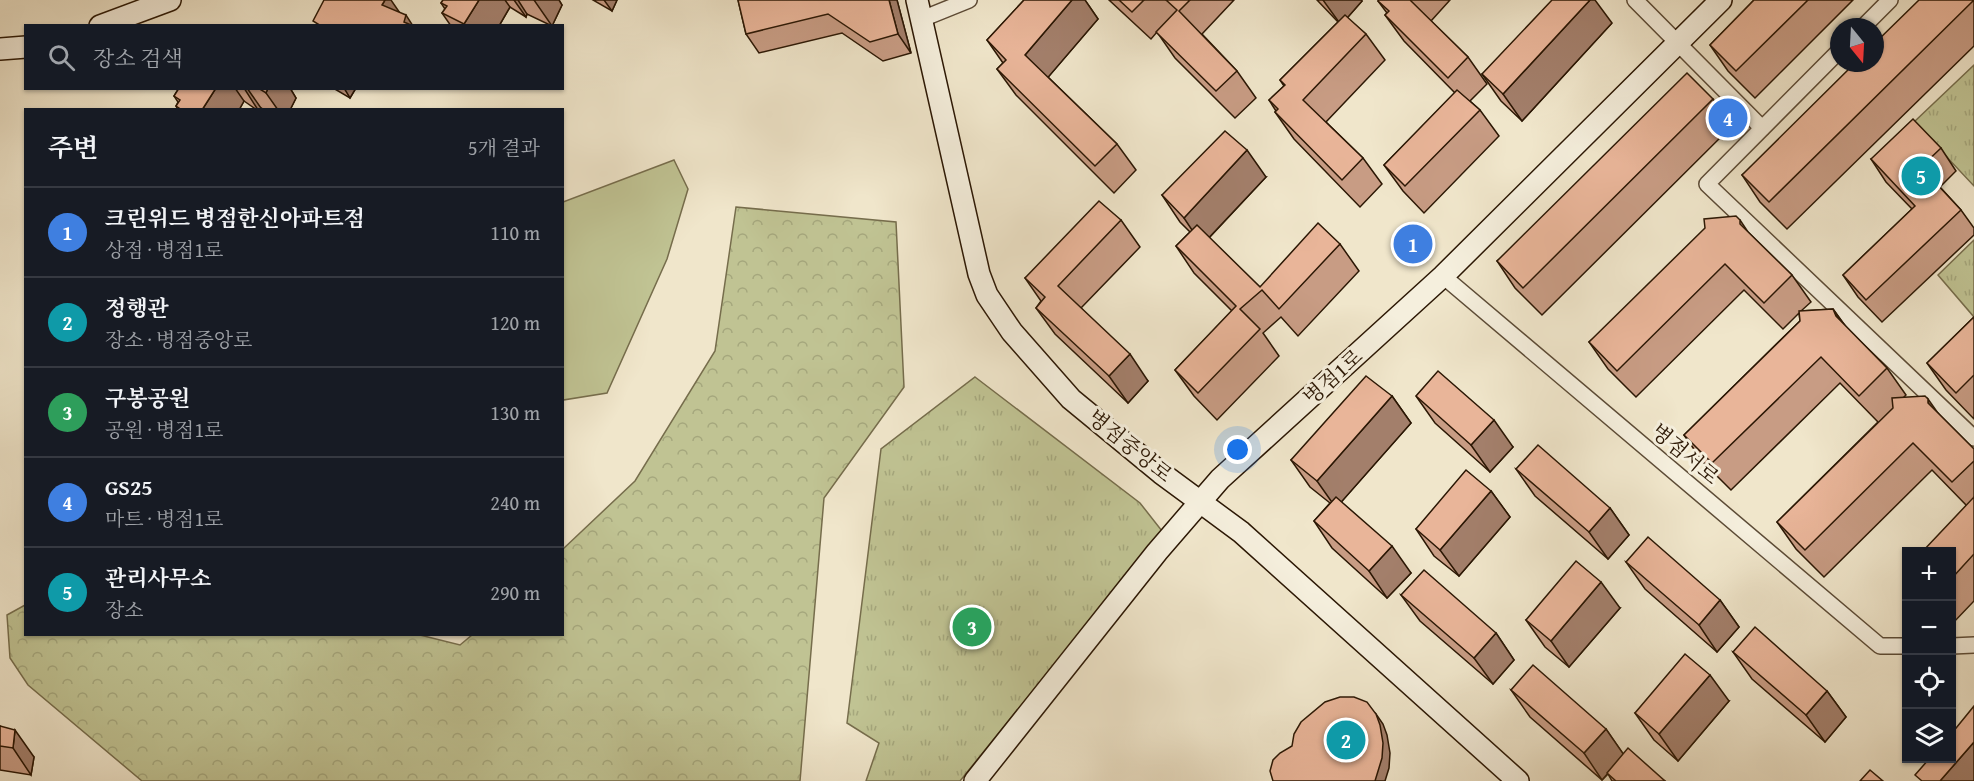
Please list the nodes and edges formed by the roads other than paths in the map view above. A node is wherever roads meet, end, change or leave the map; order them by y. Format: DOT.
graph roads {
  1 [pos="170,0"];
  2 [pos="969,0"];
  3 [pos="1635,0"];
  4 [pos="1721,0"];
  5 [pos="1890,0"];
  6 [pos="920,9"];
  7 [pos="1872,18"];
  8 [pos="105,24"];
  9 [pos="1679,42"];
  10 [pos="24,47"];
  11 [pos="0,49"];
  12 [pos="1830,60"];
  13 [pos="1762,128"];
  14 [pos="1443,276"];
  15 [pos="1974,438"];
  16 [pos="1200,501"];
  17 [pos="1974,645"];
  18 [pos="1902,646"];
  19 [pos="1956,646"];
  20 [pos="975,781"];
  21 [pos="1518,781"];
  1 -- 8 [label="street"];
  2 -- 6 [label="street"];
  3 -- 9 [label="street"];
  4 -- 9 [label="street, 병점1로"];
  5 -- 7 [label="street"];
  6 -- 16 [label="street, 병점중앙로"];
  9 -- 13 [label="street"];
  9 -- 14 [label="street, 병점1로"];
  10 -- 11 [label="street"];
  12 -- 13 [label="street"];
  13 -- 15 [label="street"];
  14 -- 16 [label="street, 병점1로"];
  14 -- 18 [label="street, 병점서로"];
  16 -- 20 [label="street, 병점1로"];
  16 -- 21 [label="street, 병점중앙로"];
  17 -- 19 [label="street"];
}
